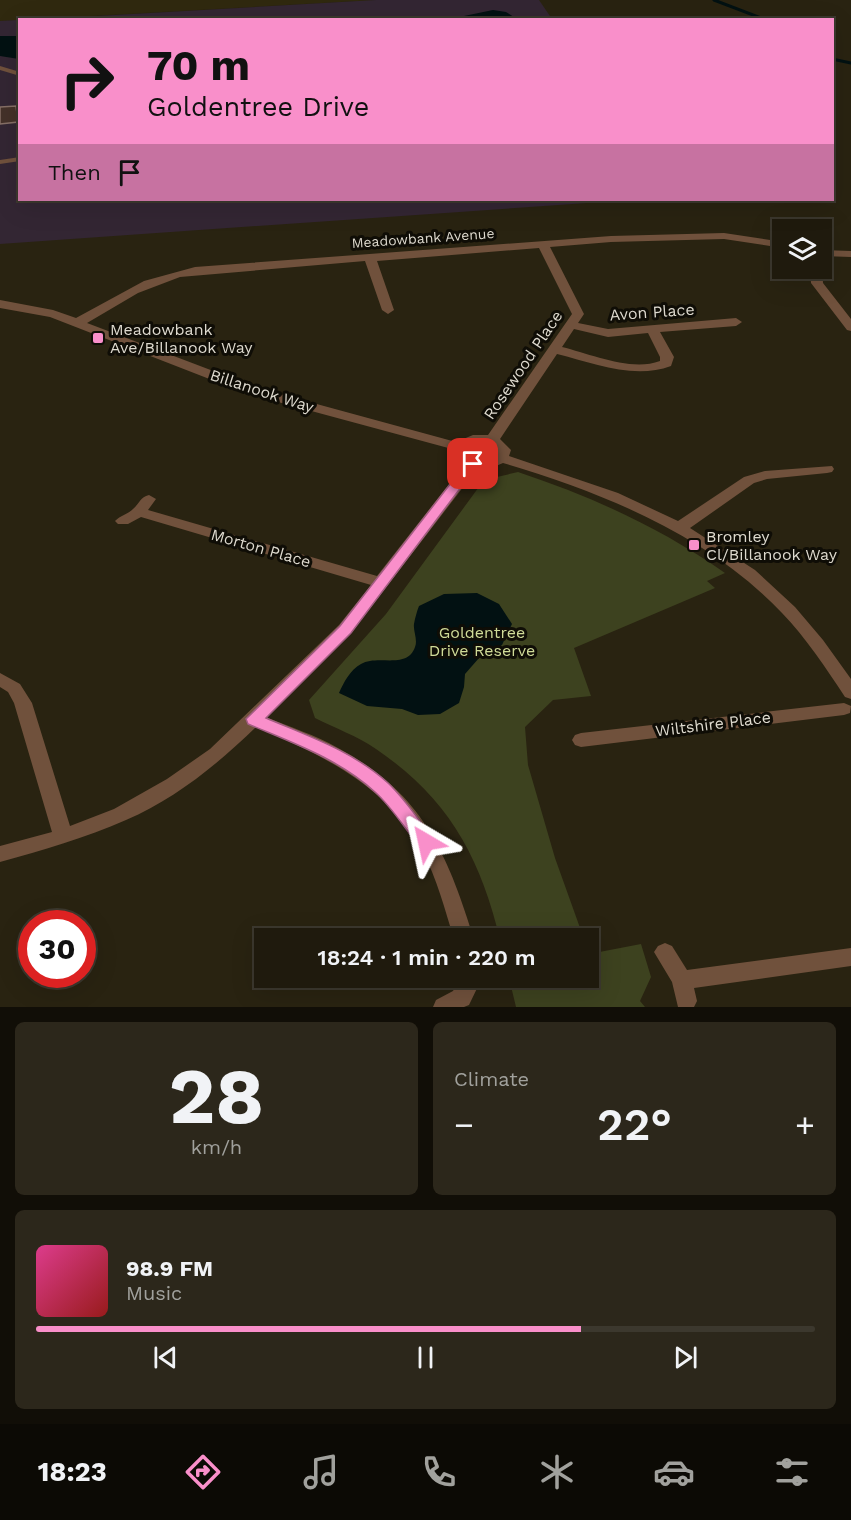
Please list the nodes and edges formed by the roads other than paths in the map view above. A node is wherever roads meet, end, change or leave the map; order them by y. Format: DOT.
graph roads {
  1 [pos="0,68"];
  2 [pos="18,73"];
  3 [pos="18,159"];
  4 [pos="0,162"];
  5 [pos="772,243"];
  6 [pos="543,244"];
  7 [pos="832,253"];
  8 [pos="851,254"];
  9 [pos="370,258"];
  10 [pos="817,279"];
  11 [pos="0,304"];
  12 [pos="388,310"];
  13 [pos="735,322"];
  14 [pos="77,323"];
  15 [pos="572,325"];
  16 [pos="851,327"];
  17 [pos="652,329"];
  18 [pos="555,349"];
  19 [pos="492,440"];
  20 [pos="459,447"];
  21 [pos="501,458"];
  22 [pos="473,464"];
  23 [pos="827,469"];
  24 [pos="149,499"];
  25 [pos="139,512"];
  26 [pos="123,521"];
  27 [pos="679,528"];
  28 [pos="382,584"];
  29 [pos="0,679"];
  30 [pos="849,703"];
  31 [pos="254,719"];
  32 [pos="581,740"];
  33 [pos="63,836"];
  34 [pos="0,854"];
  35 [pos="460,928"];
  36 [pos="665,952"];
  37 [pos="851,957"];
  38 [pos="466,988"];
  39 [pos="444,1007"];
  1 -- 2 [label="lane"];
  3 -- 4 [label="lane"];
  5 -- 6 [label="street, Meadowbank Avenue"];
  6 -- 9 [label="street, Meadowbank Avenue"];
  6 -- 15 [label="street, Rosewood Place"];
  7 -- 8 [label="street"];
  9 -- 12 [label="street"];
  9 -- 14 [label="street, Meadowbank Avenue"];
  10 -- 16 [label="street"];
  11 -- 14 [label="street, Billanook Way"];
  13 -- 17 [label="street, Avon Place"];
  14 -- 20 [label="street, Billanook Way"];
  15 -- 17 [label="street, Avon Place"];
  15 -- 18 [label="street, Rosewood Place"];
  17 -- 18 [label="street"];
  18 -- 19 [label="street, Rosewood Place"];
  19 -- 20 [label="street"];
  19 -- 21 [label="street"];
  20 -- 22 [label="street"];
  21 -- 22 [label="street"];
  21 -- 27 [label="street"];
  22 -- 28 [label="street"];
  23 -- 27 [label="street"];
  24 -- 25 [label="street"];
  25 -- 26 [label="street"];
  25 -- 28 [label="street, Morton Place"];
  27 -- 30 [label="street"];
  28 -- 31 [label="street"];
  29 -- 33 [label="street"];
  30 -- 32 [label="street, Wiltshire Place"];
  31 -- 33 [label="street"];
  31 -- 35 [label="street"];
  33 -- 34 [label="street"];
  36 -- 37 [label="street"];
  38 -- 39 [label="street"];
}
